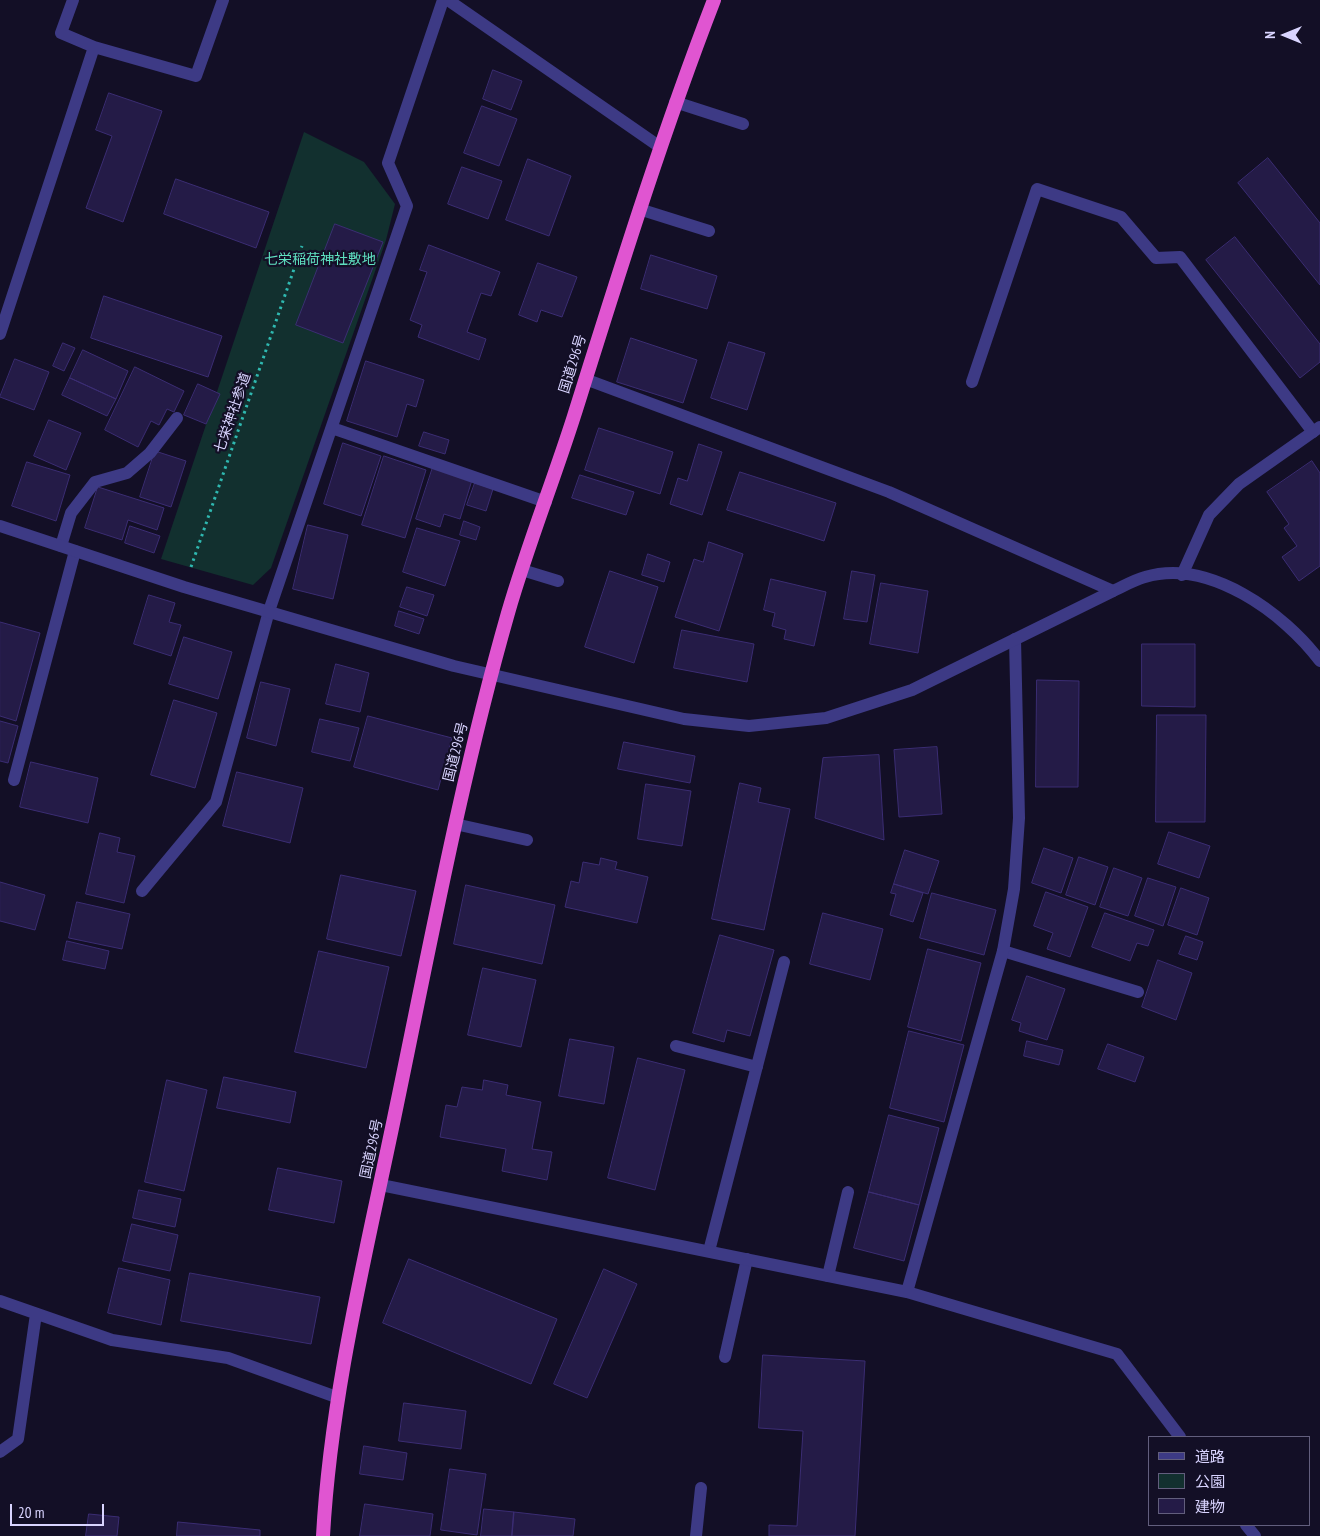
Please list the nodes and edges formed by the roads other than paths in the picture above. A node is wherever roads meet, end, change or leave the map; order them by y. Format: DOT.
graph roads {
  1 [pos="73,0"];
  2 [pos="223,0"];
  3 [pos="443,0"];
  4 [pos="448,0"];
  5 [pos="714,0"];
  6 [pos="94,47"];
  7 [pos="675,102"];
  8 [pos="744,124"];
  9 [pos="660,147"];
  10 [pos="639,209"];
  11 [pos="709,231"];
  12 [pos="0,334"];
  13 [pos="586,379"];
  14 [pos="972,382"];
  15 [pos="177,418"];
  16 [pos="332,428"];
  17 [pos="1317,429"];
  18 [pos="546,502"];
  19 [pos="0,526"];
  20 [pos="61,546"];
  21 [pos="75,551"];
  22 [pos="522,570"];
  23 [pos="1182,575"];
  24 [pos="558,581"];
  25 [pos="1113,591"];
  26 [pos="269,612"];
  27 [pos="1016,639"];
  28 [pos="1320,661"];
  29 [pos="492,676"];
  30 [pos="14,780"];
  31 [pos="455,824"];
  32 [pos="527,840"];
  33 [pos="142,891"];
  34 [pos="1002,951"];
  35 [pos="784,962"];
  36 [pos="1138,992"];
  37 [pos="676,1046"];
  38 [pos="757,1067"];
  39 [pos="381,1185"];
  40 [pos="848,1192"];
  41 [pos="709,1252"];
  42 [pos="747,1259"];
  43 [pos="828,1276"];
  44 [pos="907,1292"];
  45 [pos="0,1301"];
  46 [pos="36,1314"];
  47 [pos="725,1357"];
  48 [pos="339,1398"];
  49 [pos="1179,1436"];
  50 [pos="0,1452"];
  51 [pos="702,1488"];
  52 [pos="323,1536"];
  53 [pos="696,1536"];
  1 -- 6 [label="street"];
  2 -- 6 [label="street"];
  3 -- 16 [label="street"];
  4 -- 9 [label="street"];
  5 -- 7 [label="highway, 国道296号"];
  6 -- 12 [label="street"];
  7 -- 8 [label="street"];
  7 -- 9 [label="highway, 国道296号"];
  9 -- 10 [label="highway, 国道296号"];
  10 -- 11 [label="street"];
  10 -- 13 [label="highway, 国道296号"];
  13 -- 18 [label="highway, 国道296号"];
  13 -- 25 [label="street"];
  14 -- 17 [label="street"];
  15 -- 20 [label="street"];
  16 -- 18 [label="street"];
  16 -- 26 [label="street"];
  17 -- 23 [label="street"];
  18 -- 22 [label="highway, 国道296号"];
  19 -- 20 [label="street"];
  20 -- 21 [label="street"];
  21 -- 26 [label="street"];
  21 -- 30 [label="street"];
  22 -- 24 [label="street"];
  22 -- 29 [label="highway, 国道296号"];
  23 -- 25 [label="street"];
  23 -- 28 [label="street"];
  25 -- 27 [label="street"];
  26 -- 29 [label="street"];
  26 -- 33 [label="street"];
  27 -- 29 [label="street"];
  27 -- 34 [label="street"];
  29 -- 31 [label="highway, 国道296号"];
  31 -- 32 [label="street"];
  31 -- 39 [label="highway, 国道296号"];
  34 -- 36 [label="street"];
  34 -- 44 [label="street"];
  35 -- 38 [label="street"];
  37 -- 38 [label="street"];
  38 -- 41 [label="street"];
  39 -- 41 [label="street"];
  39 -- 48 [label="highway, 国道296号"];
  40 -- 43 [label="street"];
  41 -- 42 [label="street"];
  42 -- 43 [label="street"];
  42 -- 47 [label="street"];
  43 -- 44 [label="street"];
  44 -- 49 [label="street"];
  45 -- 46 [label="street"];
  46 -- 48 [label="street"];
  46 -- 50 [label="street"];
  48 -- 52 [label="highway, 国道296号"];
  51 -- 53 [label="street"];
}
